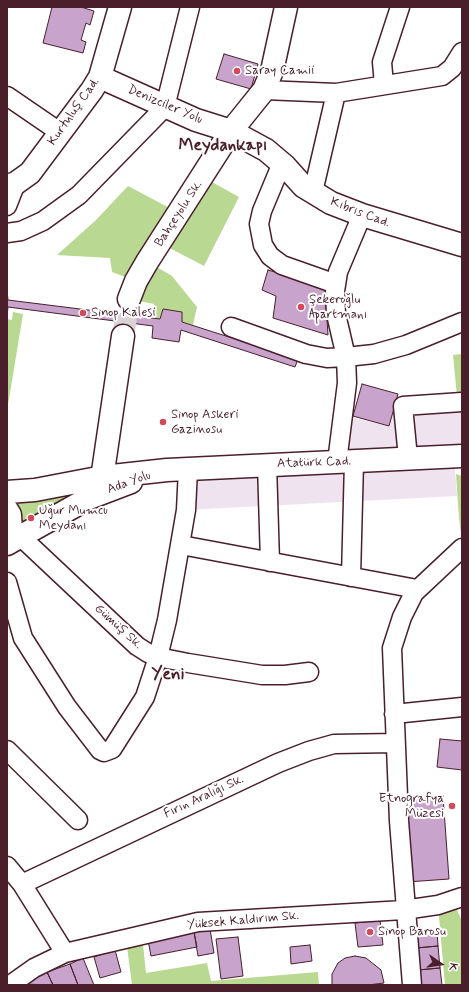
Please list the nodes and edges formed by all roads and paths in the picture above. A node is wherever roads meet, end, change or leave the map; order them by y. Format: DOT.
graph roads {
  1 [pos="120,7"];
  2 [pos="190,7"];
  3 [pos="286,7"];
  4 [pos="400,7"];
  5 [pos="462,52"];
  6 [pos="100,77"];
  7 [pos="384,85"];
  8 [pos="264,90"];
  9 [pos="336,93"];
  10 [pos="7,96"];
  11 [pos="165,106"];
  12 [pos="231,131"];
  13 [pos="61,132"];
  14 [pos="282,163"];
  15 [pos="12,185"];
  16 [pos="313,192"];
  17 [pos="7,206"];
  18 [pos="362,215"];
  19 [pos="7,234"];
  20 [pos="462,245"];
  21 [pos="336,284"];
  22 [pos="129,299"];
  23 [pos="462,322"];
  24 [pos="231,327"];
  25 [pos="124,336"];
  26 [pos="346,357"];
  27 [pos="462,402"];
  28 [pos="462,456"];
  29 [pos="408,458"];
  30 [pos="345,462"];
  31 [pos="267,464"];
  32 [pos="188,469"];
  33 [pos="167,470"];
  34 [pos="104,484"];
  35 [pos="7,492"];
  36 [pos="7,510"];
  37 [pos="12,540"];
  38 [pos="180,545"];
  39 [pos="462,548"];
  40 [pos="270,562"];
  41 [pos="351,577"];
  42 [pos="7,582"];
  43 [pos="417,589"];
  44 [pos="158,657"];
  45 [pos="309,672"];
  46 [pos="462,706"];
  47 [pos="394,714"];
  48 [pos="395,744"];
  49 [pos="7,750"];
  50 [pos="78,820"];
  51 [pos="7,866"];
  52 [pos="22,884"];
  53 [pos="462,897"];
  54 [pos="404,910"];
  55 [pos="65,953"];
  56 [pos="12,976"];
  57 [pos="412,985"];
  1 -- 6 [label="street, Kurtuluş Cad."];
  2 -- 11 [label="street"];
  3 -- 8 [label="street, Bahçeyolu Sk."];
  4 -- 7 [label="street"];
  5 -- 7 [label="street"];
  6 -- 11 [label="street, Denizciler Yolu"];
  6 -- 13 [label="street, Kurtuluş Cad."];
  7 -- 9 [label="street"];
  8 -- 9 [label="street"];
  8 -- 12 [label="street, Bahçeyolu Sk."];
  9 -- 16 [label="street"];
  10 -- 13 [label="street"];
  11 -- 12 [label="street, Denizciler Yolu"];
  11 -- 19 [label="street"];
  12 -- 14 [label="street, Kıbrıs Cad."];
  12 -- 22 [label="street, Bahçeyolu Sk."];
  13 -- 15 [label="street, Kurtuluş Cad."];
  14 -- 16 [label="street, Kıbrıs Cad."];
  14 -- 21 [label="street"];
  15 -- 17 [label="street"];
  16 -- 18 [label="street, Kıbrıs Cad."];
  18 -- 20 [label="street, Kıbrıs Cad."];
  18 -- 21 [label="street"];
  21 -- 26 [label="street"];
  23 -- 26 [label="street"];
  24 -- 26 [label="street"];
  25 -- 34 [label="street"];
  26 -- 30 [label="street"];
  27 -- 29 [label="street"];
  28 -- 29 [label="street, Atatürk Cad."];
  29 -- 30 [label="street, Atatürk Cad."];
  30 -- 31 [label="street, Atatürk Cad."];
  30 -- 41 [label="street"];
  31 -- 32 [label="street, Atatürk Cad."];
  31 -- 40 [label="street"];
  32 -- 33 [label="street, Atatürk Cad."];
  32 -- 38 [label="street"];
  33 -- 34 [label="street, Ada Yolu"];
  34 -- 35 [label="street"];
  34 -- 37 [label="street, Ada Yolu"];
  36 -- 37 [label="street"];
  37 -- 44 [label="street, Gümüş Sk."];
  38 -- 40 [label="street"];
  38 -- 44 [label="street"];
  39 -- 43 [label="street"];
  40 -- 41 [label="street"];
  41 -- 43 [label="street"];
  42 -- 44 [label="street"];
  43 -- 47 [label="street"];
  44 -- 45 [label="street, Gümüş Sk."];
  46 -- 47 [label="street"];
  47 -- 48 [label="street"];
  48 -- 52 [label="street, Fırın Aralığı Sk."];
  48 -- 54 [label="street"];
  49 -- 50 [label="street"];
  51 -- 52 [label="street"];
  52 -- 55 [label="street"];
  53 -- 54 [label="street, Yüksek Kaldırım Sk."];
  54 -- 55 [label="street, Yüksek Kaldırım Sk."];
  54 -- 57 [label="street"];
  55 -- 56 [label="street, Yüksek Kaldırım Sk."];
}
